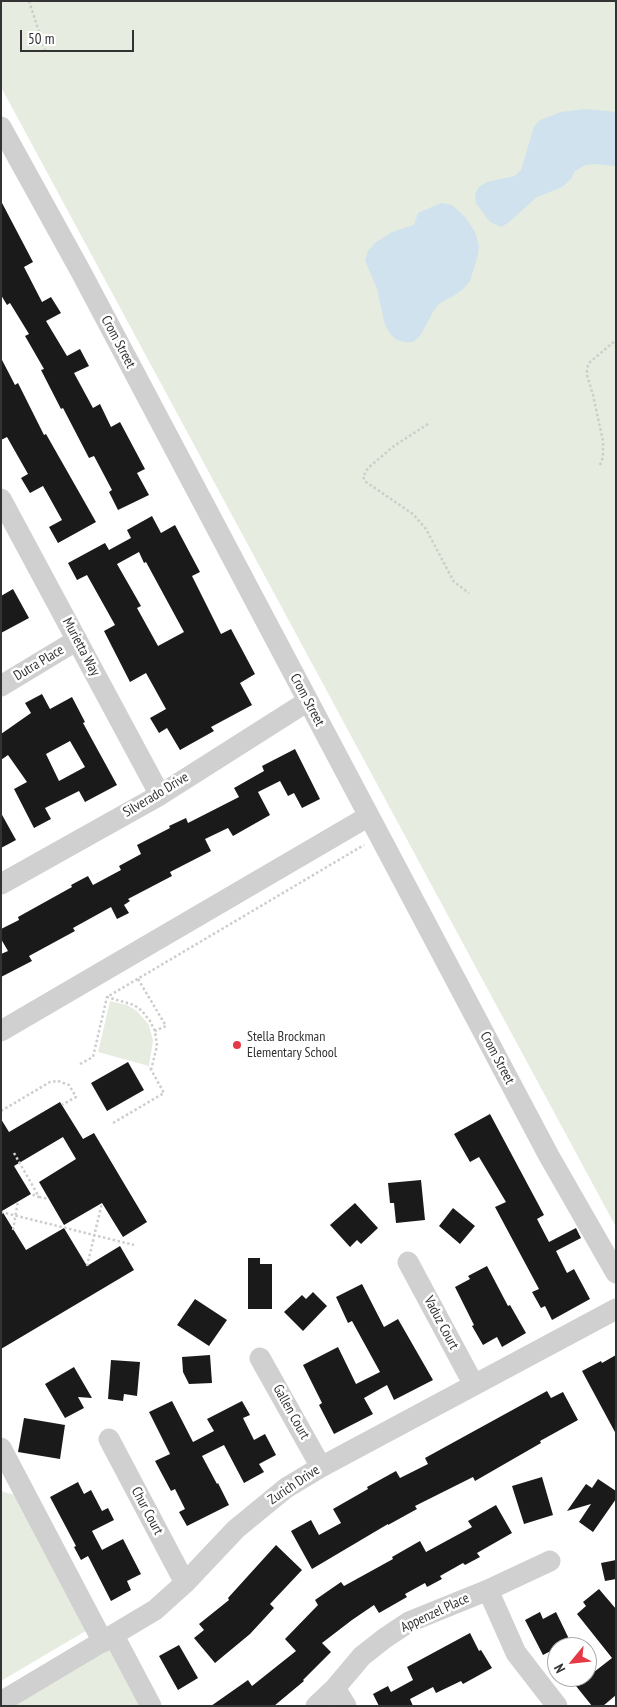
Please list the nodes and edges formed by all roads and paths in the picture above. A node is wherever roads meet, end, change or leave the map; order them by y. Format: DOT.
graph roads {
  1 [pos="30,1"];
  2 [pos="46,52"];
  3 [pos="1,126"];
  4 [pos="616,340"];
  5 [pos="428,424"];
  6 [pos="600,464"];
  7 [pos="1,499"];
  8 [pos="469,593"];
  9 [pos="77,640"];
  10 [pos="1,686"];
  11 [pos="308,700"];
  12 [pos="160,794"];
  13 [pos="369,816"];
  14 [pos="364,845"];
  15 [pos="1,884"];
  16 [pos="138,979"];
  17 [pos="107,997"];
  18 [pos="1,1031"];
  19 [pos="155,1031"];
  20 [pos="80,1064"];
  21 [pos="149,1066"];
  22 [pos="151,1070"];
  23 [pos="62,1105"];
  24 [pos="1,1111"];
  25 [pos="113,1124"];
  26 [pos="14,1153"];
  27 [pos="31,1194"];
  28 [pos="40,1196"];
  29 [pos="49,1199"];
  30 [pos="18,1201"];
  31 [pos="102,1203"];
  32 [pos="1,1212"];
  33 [pos="16,1216"];
  34 [pos="14,1230"];
  35 [pos="94,1235"];
  36 [pos="134,1245"];
  37 [pos="408,1262"];
  38 [pos="87,1266"];
  39 [pos="616,1273"];
  40 [pos="616,1309"];
  41 [pos="260,1358"];
  42 [pos="474,1385"];
  43 [pos="109,1439"];
  44 [pos="1,1448"];
  45 [pos="321,1467"];
  46 [pos="550,1561"];
  47 [pos="185,1583"];
  48 [pos="488,1590"];
  49 [pos="109,1639"];
  50 [pos="340,1697"];
  51 [pos="1,1702"];
  52 [pos="151,1706"];
  53 [pos="316,1706"];
  54 [pos="557,1706"];
  1 -- 2 [label="path"];
  3 -- 11 [label="street, Crom Street"];
  4 -- 6 [label="path"];
  5 -- 8 [label="path"];
  7 -- 9 [label="street, Murietta Way"];
  9 -- 10 [label="street, Dutra Place"];
  9 -- 12 [label="street, Murietta Way"];
  11 -- 12 [label="street, Silverado Drive"];
  11 -- 13 [label="street, Crom Street"];
  12 -- 15 [label="street, Silverado Drive"];
  13 -- 18 [label="street"];
  13 -- 39 [label="street, Crom Street"];
  14 -- 16 [label="path"];
  16 -- 17 [label="path"];
  16 -- 19 [label="path"];
  17 -- 19 [label="path"];
  17 -- 20 [label="path"];
  19 -- 22 [label="path"];
  21 -- 22 [label="path"];
  22 -- 25 [label="path"];
  23 -- 24 [label="path"];
  26 -- 28 [label="path"];
  27 -- 28 [label="path"];
  28 -- 29 [label="path"];
  30 -- 33 [label="path"];
  31 -- 35 [label="path"];
  32 -- 33 [label="path"];
  33 -- 34 [label="path"];
  33 -- 35 [label="path"];
  35 -- 36 [label="path"];
  35 -- 38 [label="path"];
  37 -- 42 [label="street, Vaduz Court"];
  40 -- 42 [label="street, Zurich Drive"];
  41 -- 45 [label="street, Gallen Court"];
  42 -- 45 [label="street, Zurich Drive"];
  43 -- 47 [label="street, Chur Court"];
  44 -- 49 [label="street"];
  45 -- 47 [label="street, Zurich Drive"];
  46 -- 48 [label="street, Appenzel Place"];
  47 -- 49 [label="street, Zurich Drive"];
  48 -- 50 [label="street, Appenzel Place"];
  48 -- 54 [label="street"];
  49 -- 51 [label="street, Zurich Drive"];
  49 -- 52 [label="street"];
  50 -- 53 [label="street, Appenzel Place"];
}
